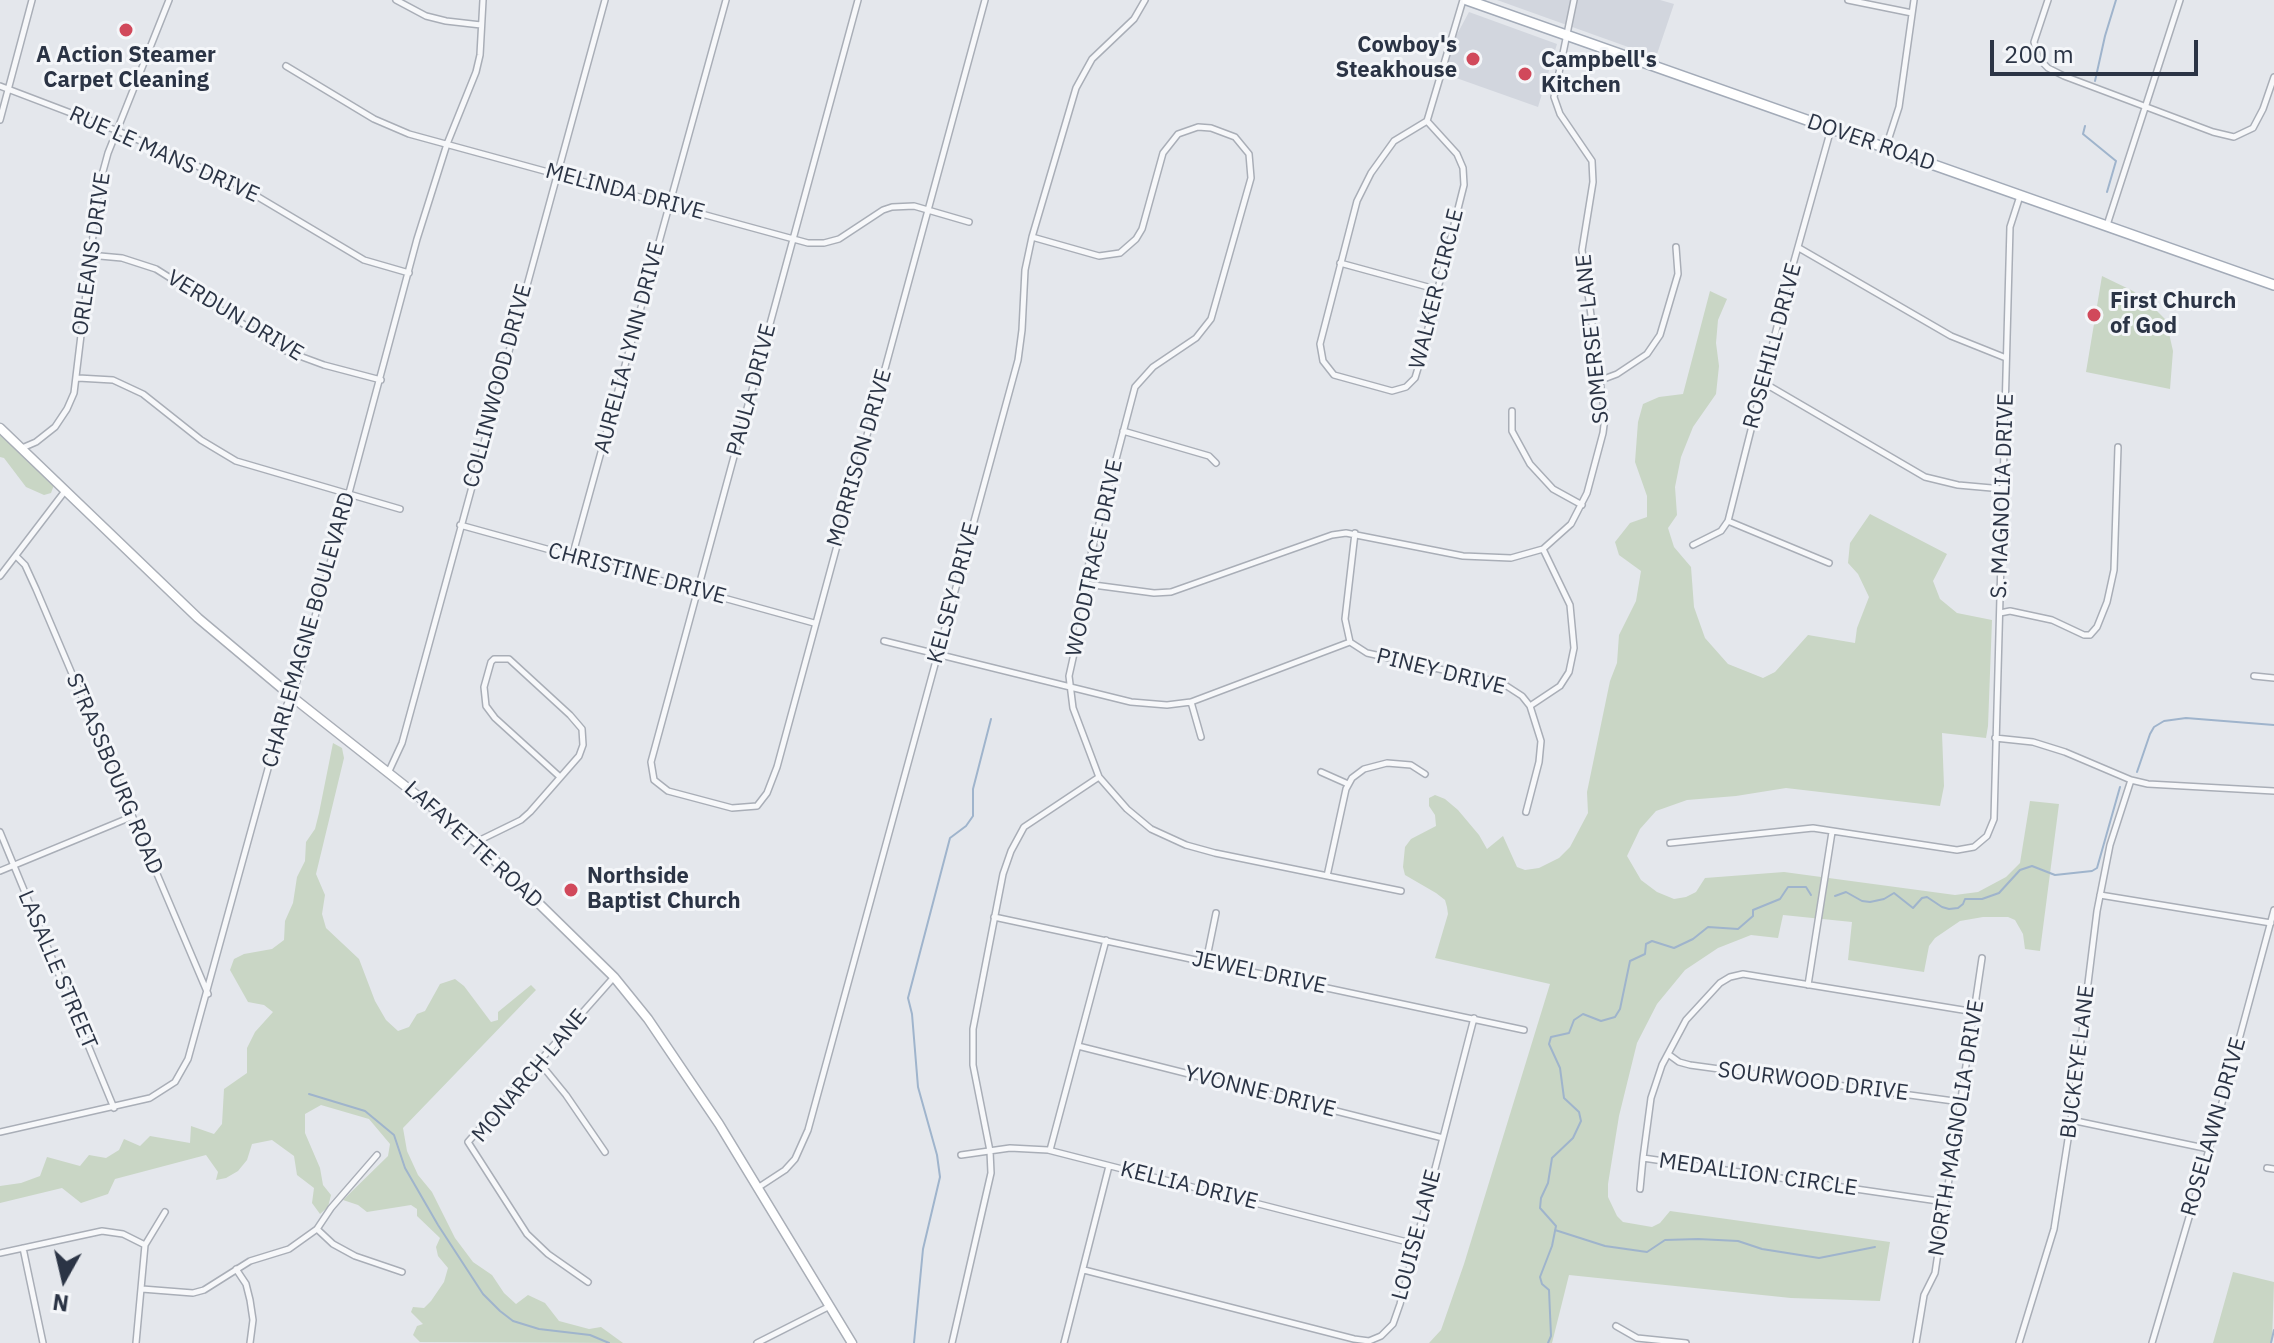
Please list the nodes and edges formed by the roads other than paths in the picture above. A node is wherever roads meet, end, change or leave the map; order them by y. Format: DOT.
graph roads {
  1 [pos="32,0"];
  2 [pos="169,0"];
  3 [pos="396,0"];
  4 [pos="483,0"];
  5 [pos="605,0"];
  6 [pos="726,0"];
  7 [pos="858,0"];
  8 [pos="985,0"];
  9 [pos="1145,0"];
  10 [pos="1465,0"];
  11 [pos="1574,0"];
  12 [pos="1848,0"];
  13 [pos="1914,0"];
  14 [pos="2048,0"];
  15 [pos="2180,0"];
  16 [pos="1912,13"];
  17 [pos="481,25"];
  18 [pos="1565,35"];
  19 [pos="286,66"];
  20 [pos="2274,77"];
  21 [pos="0,86"];
  22 [pos="7,89"];
  23 [pos="2144,107"];
  24 [pos="0,120"];
  25 [pos="1427,121"];
  26 [pos="1831,129"];
  27 [pos="118,131"];
  28 [pos="447,144"];
  29 [pos="1886,148"];
  30 [pos="557,174"];
  31 [pos="2020,195"];
  32 [pos="668,204"];
  33 [pos="929,210"];
  34 [pos="969,222"];
  35 [pos="2106,226"];
  36 [pos="793,237"];
  37 [pos="1032,237"];
  38 [pos="1676,247"];
  39 [pos="1799,248"];
  40 [pos="89,255"];
  41 [pos="1340,263"];
  42 [pos="409,273"];
  43 [pos="2274,285"];
  44 [pos="1439,290"];
  45 [pos="2006,358"];
  46 [pos="78,378"];
  47 [pos="381,380"];
  48 [pos="1601,380"];
  49 [pos="1764,383"];
  50 [pos="1512,411"];
  51 [pos="0,428"];
  52 [pos="1123,431"];
  53 [pos="2118,447"];
  54 [pos="22,448"];
  55 [pos="1216,463"];
  56 [pos="2003,489"];
  57 [pos="66,490"];
  58 [pos="349,494"];
  59 [pos="1582,505"];
  60 [pos="400,509"];
  61 [pos="1728,521"];
  62 [pos="460,525"];
  63 [pos="1355,533"];
  64 [pos="1693,545"];
  65 [pos="1543,549"];
  66 [pos="16,556"];
  67 [pos="572,557"];
  68 [pos="1829,563"];
  69 [pos="0,576"];
  70 [pos="1086,584"];
  71 [pos="698,589"];
  72 [pos="2000,613"];
  73 [pos="814,623"];
  74 [pos="884,641"];
  75 [pos="1350,642"];
  76 [pos="937,654"];
  77 [pos="2254,676"];
  78 [pos="2274,678"];
  79 [pos="1070,688"];
  80 [pos="291,696"];
  81 [pos="1191,702"];
  82 [pos="1530,706"];
  83 [pos="1201,737"];
  84 [pos="1995,738"];
  85 [pos="389,771"];
  86 [pos="1321,772"];
  87 [pos="1425,774"];
  88 [pos="560,777"];
  89 [pos="1099,777"];
  90 [pos="654,780"];
  91 [pos="2131,780"];
  92 [pos="1348,784"];
  93 [pos="2274,791"];
  94 [pos="1526,812"];
  95 [pos="131,817"];
  96 [pos="1832,831"];
  97 [pos="0,832"];
  98 [pos="476,842"];
  99 [pos="1670,843"];
  100 [pos="14,866"];
  101 [pos="0,871"];
  102 [pos="1327,876"];
  103 [pos="1401,891"];
  104 [pos="2100,895"];
  105 [pos="2274,910"];
  106 [pos="1216,913"];
  107 [pos="994,917"];
  108 [pos="2271,923"];
  109 [pos="1106,940"];
  110 [pos="1982,958"];
  111 [pos="1206,962"];
  112 [pos="614,977"];
  113 [pos="1808,985"];
  114 [pos="208,994"];
  115 [pos="1975,1012"];
  116 [pos="1474,1018"];
  117 [pos="1524,1030"];
  118 [pos="1078,1046"];
  119 [pos="1668,1054"];
  120 [pos="539,1062"];
  121 [pos="1961,1102"];
  122 [pos="114,1108"];
  123 [pos="2071,1120"];
  124 [pos="0,1132"];
  125 [pos="1443,1138"];
  126 [pos="2209,1149"];
  127 [pos="1050,1150"];
  128 [pos="990,1151"];
  129 [pos="605,1152"];
  130 [pos="377,1155"];
  131 [pos="961,1155"];
  132 [pos="1643,1158"];
  133 [pos="1109,1166"];
  134 [pos="759,1187"];
  135 [pos="1640,1189"];
  136 [pos="1945,1202"];
  137 [pos="165,1212"];
  138 [pos="317,1229"];
  139 [pos="1415,1244"];
  140 [pos="145,1245"];
  141 [pos="23,1248"];
  142 [pos="0,1253"];
  143 [pos="236,1269"];
  144 [pos="1084,1270"];
  145 [pos="402,1272"];
  146 [pos="588,1282"];
  147 [pos="142,1289"];
  148 [pos="830,1306"];
  149 [pos="1616,1326"];
  150 [pos="43,1343"];
  151 [pos="136,1343"];
  152 [pos="250,1343"];
  153 [pos="757,1343"];
  154 [pos="852,1343"];
  155 [pos="952,1343"];
  156 [pos="1064,1343"];
  157 [pos="1686,1343"];
  158 [pos="1916,1343"];
  159 [pos="2019,1343"];
  160 [pos="2152,1343"];
  1 -- 22 [label="street"];
  2 -- 27 [label="street, ORLEANS DRIVE"];
  3 -- 17 [label="street"];
  4 -- 17 [label="street, CHARLEMAGNE BOULEVARD"];
  5 -- 30 [label="street, COLLINWOOD DRIVE"];
  6 -- 32 [label="street, AURELIA LYNN DRIVE"];
  7 -- 36 [label="street, PAULA DRIVE"];
  8 -- 33 [label="street, MORRISON DRIVE"];
  9 -- 37 [label="street, KELSEY DRIVE"];
  10 -- 18 [label="main road, DOVER ROAD"];
  10 -- 25 [label="street"];
  11 -- 18 [label="street, SOMERSET LANE"];
  12 -- 16 [label="street"];
  13 -- 16 [label="street"];
  14 -- 23 [label="street"];
  15 -- 23 [label="street"];
  16 -- 29 [label="street"];
  17 -- 28 [label="street, CHARLEMAGNE BOULEVARD"];
  18 -- 26 [label="main road, DOVER ROAD"];
  18 -- 48 [label="street, SOMERSET LANE"];
  19 -- 28 [label="street, MELINDA DRIVE"];
  20 -- 23 [label="street"];
  21 -- 22 [label="street, RUE LE MANS DRIVE"];
  22 -- 24 [label="street"];
  22 -- 27 [label="street, RUE LE MANS DRIVE"];
  23 -- 35 [label="street"];
  25 -- 41 [label="street, WALKER CIRCLE"];
  25 -- 44 [label="street, WALKER CIRCLE"];
  26 -- 29 [label="main road, DOVER ROAD"];
  26 -- 39 [label="street, ROSEHILL DRIVE"];
  27 -- 40 [label="street, ORLEANS DRIVE"];
  27 -- 42 [label="street, RUE LE MANS DRIVE"];
  28 -- 30 [label="street, MELINDA DRIVE"];
  28 -- 42 [label="street, CHARLEMAGNE BOULEVARD"];
  29 -- 31 [label="main road, DOVER ROAD"];
  30 -- 32 [label="street, MELINDA DRIVE"];
  30 -- 62 [label="street, COLLINWOOD DRIVE"];
  31 -- 35 [label="main road, DOVER ROAD"];
  31 -- 45 [label="street, S. MAGNOLIA DRIVE"];
  32 -- 36 [label="street, MELINDA DRIVE"];
  32 -- 67 [label="street, AURELIA LYNN DRIVE"];
  33 -- 34 [label="street, MELINDA DRIVE"];
  33 -- 36 [label="street, MELINDA DRIVE"];
  33 -- 73 [label="street, MORRISON DRIVE"];
  35 -- 43 [label="main road, DOVER ROAD"];
  36 -- 71 [label="street, PAULA DRIVE"];
  37 -- 52 [label="street, WOODTRACE DRIVE"];
  37 -- 76 [label="street, KELSEY DRIVE"];
  38 -- 48 [label="street"];
  39 -- 45 [label="street"];
  39 -- 49 [label="street, ROSEHILL DRIVE"];
  40 -- 46 [label="street, ORLEANS DRIVE"];
  40 -- 47 [label="street, VERDUN DRIVE"];
  41 -- 44 [label="street"];
  41 -- 44 [label="street, WALKER CIRCLE"];
  42 -- 47 [label="street, CHARLEMAGNE BOULEVARD"];
  45 -- 56 [label="street, S. MAGNOLIA DRIVE"];
  46 -- 54 [label="street, ORLEANS DRIVE"];
  46 -- 58 [label="street"];
  47 -- 58 [label="street, CHARLEMAGNE BOULEVARD"];
  48 -- 59 [label="street, SOMERSET LANE"];
  49 -- 56 [label="street"];
  49 -- 61 [label="street, ROSEHILL DRIVE"];
  50 -- 59 [label="street"];
  51 -- 54 [label="main road, LAFAYETTE ROAD"];
  52 -- 55 [label="street"];
  52 -- 70 [label="street, WOODTRACE DRIVE"];
  53 -- 72 [label="street"];
  54 -- 57 [label="main road, LAFAYETTE ROAD"];
  56 -- 72 [label="street, S. MAGNOLIA DRIVE"];
  57 -- 66 [label="street"];
  57 -- 80 [label="main road, LAFAYETTE ROAD"];
  58 -- 60 [label="street"];
  58 -- 80 [label="street, CHARLEMAGNE BOULEVARD"];
  59 -- 65 [label="street, SOMERSET LANE"];
  61 -- 64 [label="street"];
  61 -- 68 [label="street"];
  62 -- 67 [label="street, CHRISTINE DRIVE"];
  62 -- 85 [label="street, COLLINWOOD DRIVE"];
  63 -- 65 [label="street, SOMERSET LANE"];
  63 -- 70 [label="street, SOMERSET LANE"];
  63 -- 75 [label="street, PINEY DRIVE"];
  65 -- 82 [label="street"];
  66 -- 69 [label="street"];
  66 -- 95 [label="street, STRASSBOURG ROAD"];
  67 -- 71 [label="street, CHRISTINE DRIVE"];
  70 -- 79 [label="street, WOODTRACE DRIVE"];
  71 -- 73 [label="street, CHRISTINE DRIVE"];
  71 -- 90 [label="street, PAULA DRIVE"];
  72 -- 84 [label="street, S. MAGNOLIA DRIVE"];
  73 -- 90 [label="street, MORRISON DRIVE"];
  74 -- 76 [label="street"];
  75 -- 81 [label="street"];
  75 -- 82 [label="street, PINEY DRIVE"];
  76 -- 79 [label="street"];
  76 -- 134 [label="street, KELSEY DRIVE"];
  77 -- 78 [label="street"];
  79 -- 81 [label="street"];
  79 -- 89 [label="street, WOODTRACE DRIVE"];
  80 -- 85 [label="main road, LAFAYETTE ROAD"];
  80 -- 114 [label="street, CHARLEMAGNE BOULEVARD"];
  81 -- 83 [label="street"];
  82 -- 94 [label="street, PINEY DRIVE"];
  84 -- 91 [label="street"];
  84 -- 96 [label="street, S. MAGNOLIA DRIVE"];
  85 -- 98 [label="main road, LAFAYETTE ROAD"];
  86 -- 92 [label="street"];
  87 -- 92 [label="street"];
  88 -- 88 [label="street"];
  88 -- 98 [label="street"];
  89 -- 102 [label="street, WOODTRACE DRIVE"];
  89 -- 107 [label="street"];
  91 -- 93 [label="street"];
  91 -- 104 [label="street, BUCKEYE LANE"];
  92 -- 102 [label="street"];
  95 -- 100 [label="street"];
  95 -- 114 [label="street, STRASSBOURG ROAD"];
  96 -- 99 [label="street, S. MAGNOLIA DRIVE"];
  96 -- 113 [label="street"];
  97 -- 100 [label="street, LASALLE STREET"];
  98 -- 112 [label="main road, LAFAYETTE ROAD"];
  100 -- 101 [label="street"];
  100 -- 122 [label="street, LASALLE STREET"];
  102 -- 103 [label="street, WOODTRACE DRIVE"];
  104 -- 108 [label="street"];
  104 -- 123 [label="street, BUCKEYE LANE"];
  105 -- 108 [label="street, ROSELAWN DRIVE"];
  106 -- 111 [label="street"];
  107 -- 109 [label="street, JEWEL DRIVE"];
  107 -- 128 [label="street"];
  108 -- 126 [label="street, ROSELAWN DRIVE"];
  109 -- 111 [label="street, JEWEL DRIVE"];
  109 -- 118 [label="street"];
  110 -- 115 [label="street, NORTH MAGNOLIA DRIVE"];
  111 -- 116 [label="street, JEWEL DRIVE"];
  112 -- 120 [label="street, MONARCH LANE"];
  112 -- 134 [label="main road, LAFAYETTE ROAD"];
  113 -- 115 [label="street, MEDALLION CIRCLE"];
  113 -- 119 [label="street, MEDALLION CIRCLE"];
  114 -- 122 [label="street, CHARLEMAGNE BOULEVARD"];
  115 -- 121 [label="street, NORTH MAGNOLIA DRIVE"];
  116 -- 117 [label="street, JEWEL DRIVE"];
  116 -- 125 [label="street, LOUISE LANE"];
  118 -- 125 [label="street, YVONNE DRIVE"];
  118 -- 127 [label="street"];
  119 -- 121 [label="street, SOURWOOD DRIVE"];
  119 -- 132 [label="street, MEDALLION CIRCLE"];
  120 -- 129 [label="street"];
  120 -- 146 [label="street, MONARCH LANE"];
  121 -- 136 [label="street, NORTH MAGNOLIA DRIVE"];
  122 -- 124 [label="street, CHARLEMAGNE BOULEVARD"];
  123 -- 126 [label="street"];
  123 -- 159 [label="street, BUCKEYE LANE"];
  125 -- 139 [label="street, LOUISE LANE"];
  126 -- 160 [label="street, ROSELAWN DRIVE"];
  127 -- 128 [label="street, KELLIA DRIVE"];
  127 -- 133 [label="street, KELLIA DRIVE"];
  128 -- 131 [label="street, KELLIA DRIVE"];
  128 -- 155 [label="street"];
  130 -- 138 [label="street"];
  132 -- 135 [label="street"];
  132 -- 136 [label="street, MEDALLION CIRCLE"];
  133 -- 139 [label="street, KELLIA DRIVE"];
  133 -- 144 [label="street"];
  134 -- 148 [label="main road, LAFAYETTE ROAD"];
  136 -- 158 [label="street, NORTH MAGNOLIA DRIVE"];
  137 -- 140 [label="street"];
  138 -- 143 [label="street"];
  138 -- 145 [label="street"];
  139 -- 144 [label="street, LOUISE LANE"];
  140 -- 141 [label="street"];
  140 -- 147 [label="street"];
  141 -- 142 [label="street"];
  141 -- 150 [label="street"];
  143 -- 147 [label="street"];
  143 -- 152 [label="street"];
  144 -- 156 [label="street"];
  147 -- 151 [label="street"];
  148 -- 153 [label="street"];
  148 -- 154 [label="main road, LAFAYETTE ROAD"];
  149 -- 157 [label="street"];
}
